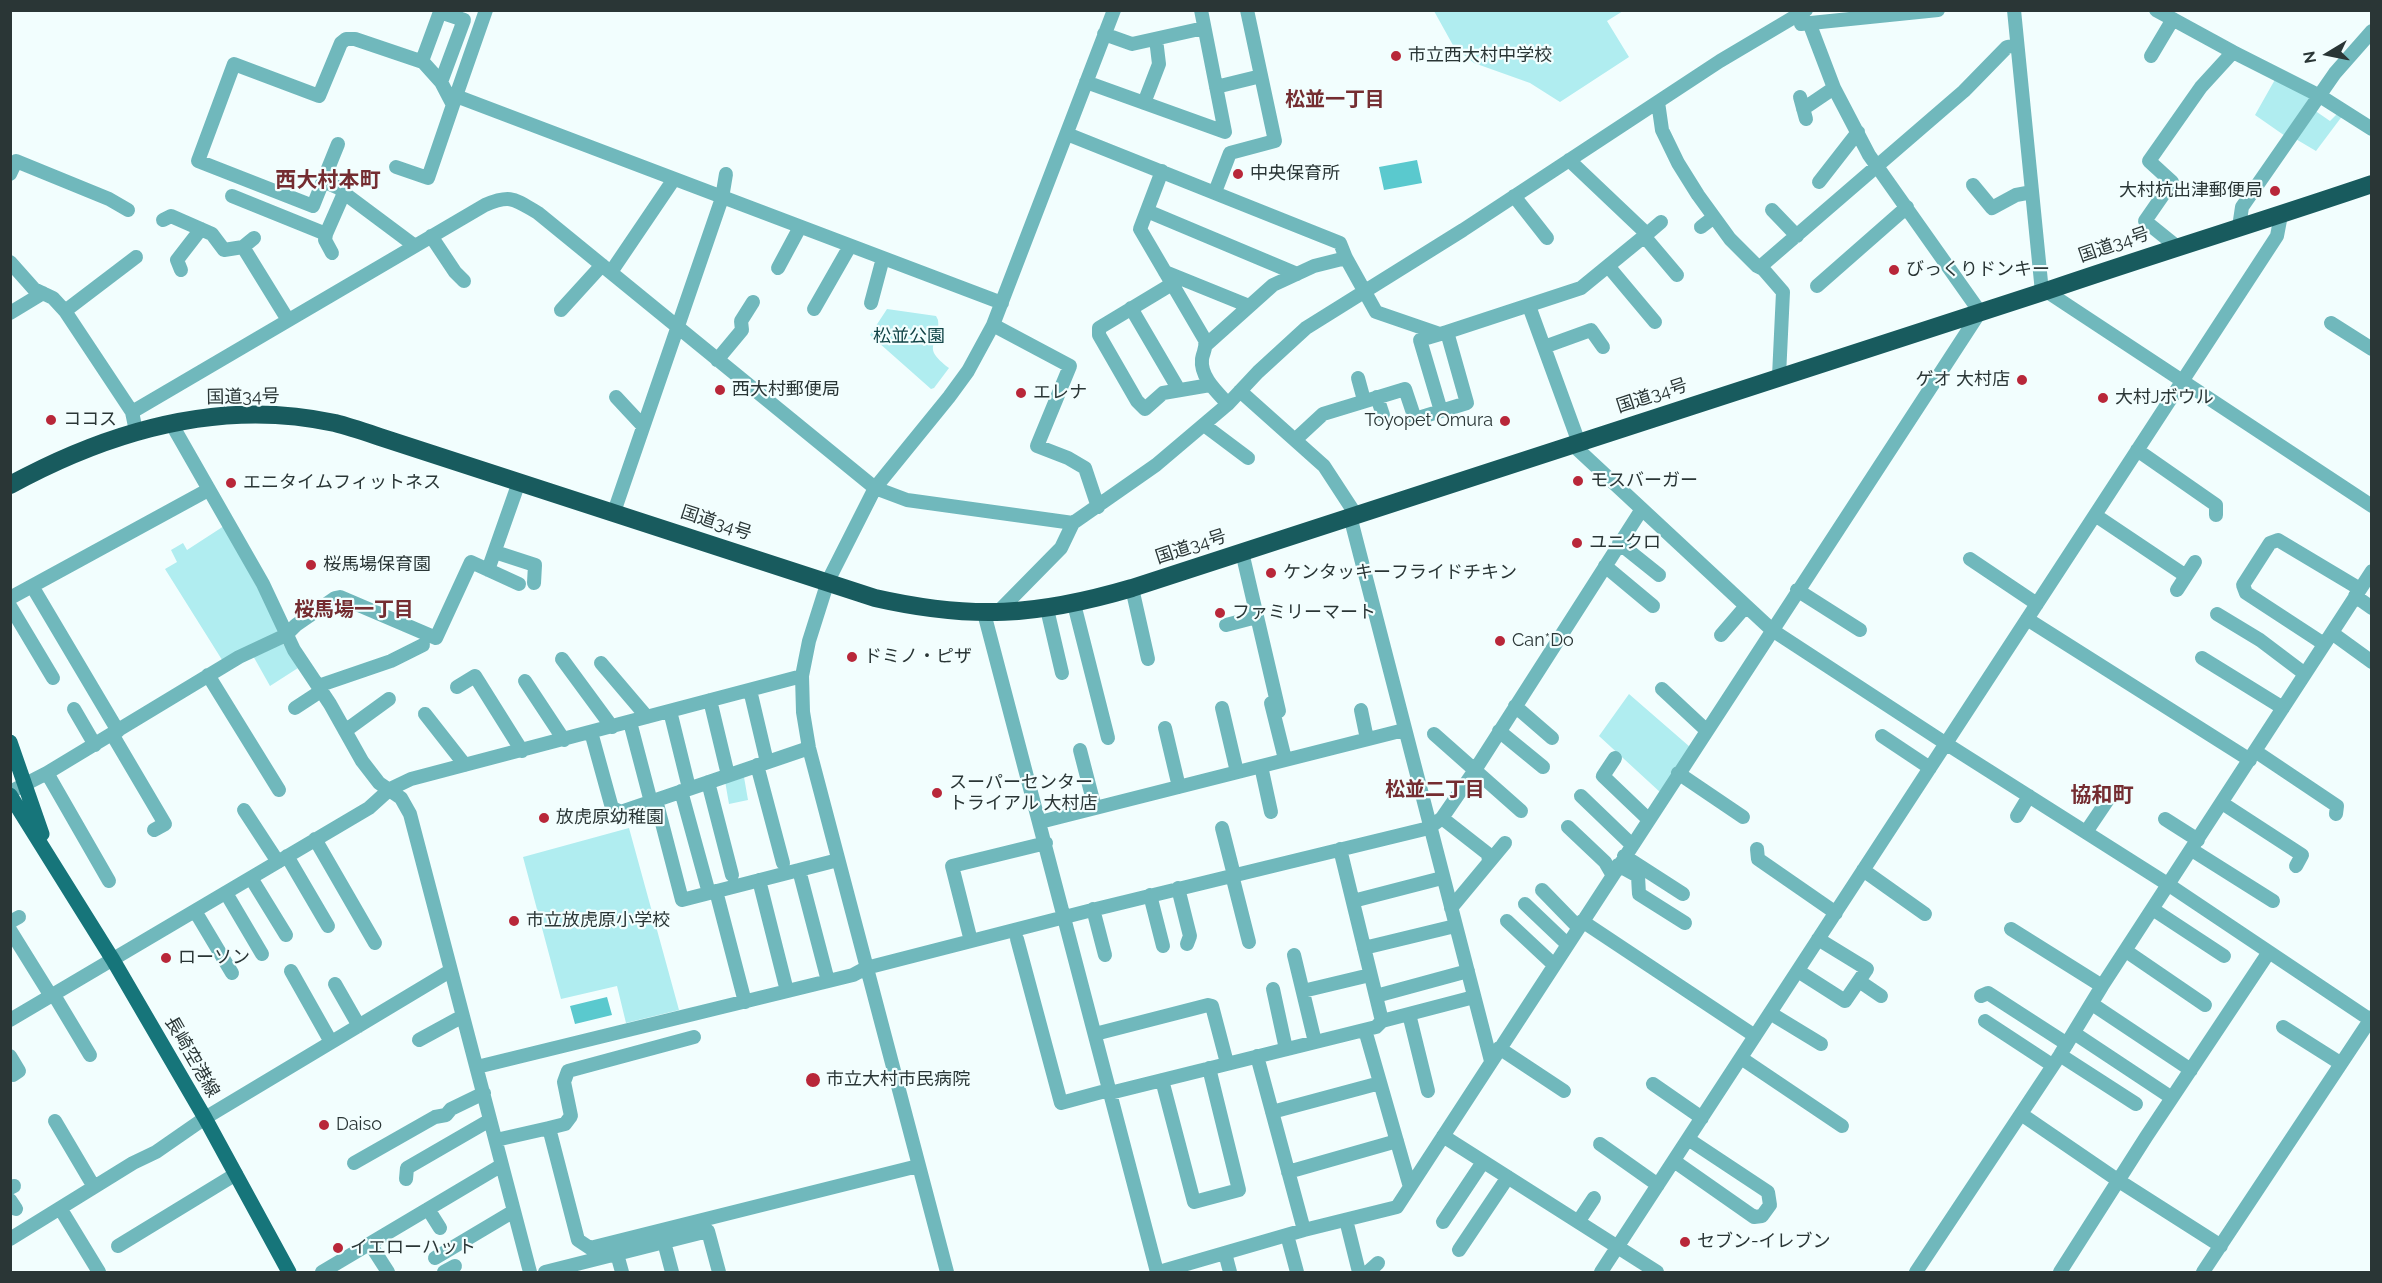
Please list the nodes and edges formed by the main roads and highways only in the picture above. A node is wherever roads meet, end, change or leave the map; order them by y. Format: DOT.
graph roads {
  1 [pos="2372,184"];
  2 [pos="10,485"];
  3 [pos="10,742"];
  4 [pos="10,794"];
  5 [pos="54,865"];
  6 [pos="289,1272"];
  1 -- 2 [label="highway, 国道34号"];
  3 -- 5 [label="main road, 長崎空港線"];
  4 -- 5 [label="main road, 長崎空港線"];
  5 -- 6 [label="main road, 長崎空港線"];
}
